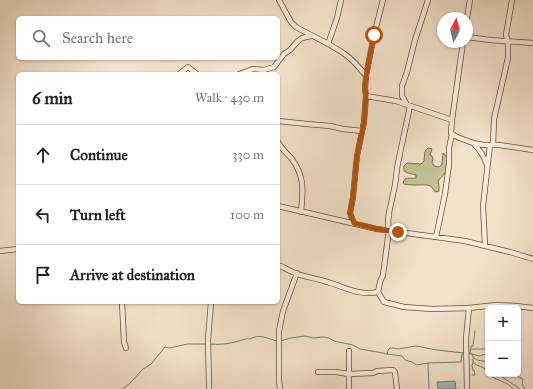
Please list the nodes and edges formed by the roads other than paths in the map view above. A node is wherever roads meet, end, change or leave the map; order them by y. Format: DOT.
graph roads {
  1 [pos="279,0"];
  2 [pos="341,0"];
  3 [pos="383,0"];
  4 [pos="428,0"];
  5 [pos="470,0"];
  6 [pos="512,0"];
  7 [pos="468,12"];
  8 [pos="311,36"];
  9 [pos="473,37"];
  10 [pos="508,42"];
  11 [pos="533,43"];
  12 [pos="328,44"];
  13 [pos="462,48"];
  14 [pos="280,59"];
  15 [pos="279,60"];
  16 [pos="182,72"];
  17 [pos="194,72"];
  18 [pos="246,72"];
  19 [pos="366,76"];
  20 [pos="366,96"];
  21 [pos="408,105"];
  22 [pos="280,120"];
  23 [pos="452,120"];
  24 [pos="362,131"];
  25 [pos="452,134"];
  26 [pos="473,142"];
  27 [pos="491,145"];
  28 [pos="280,146"];
  29 [pos="533,150"];
  30 [pos="488,168"];
  31 [pos="280,207"];
  32 [pos="301,212"];
  33 [pos="350,213"];
  34 [pos="344,222"];
  35 [pos="354,223"];
  36 [pos="389,230"];
  37 [pos="436,237"];
  38 [pos="485,245"];
  39 [pos="16,249"];
  40 [pos="0,251"];
  41 [pos="533,259"];
  42 [pos="280,266"];
  43 [pos="296,273"];
  44 [pos="378,292"];
  45 [pos="122,304"];
  46 [pos="211,304"];
  47 [pos="469,308"];
  48 [pos="533,308"];
  49 [pos="126,348"];
  50 [pos="349,351"];
  51 [pos="318,372"];
  52 [pos="349,374"];
  53 [pos="210,389"];
  54 [pos="280,389"];
  55 [pos="349,389"];
  56 [pos="397,389"];
  57 [pos="467,389"];
  1 -- 8 [label="street"];
  2 -- 12 [label="street"];
  3 -- 19 [label="street"];
  4 -- 21 [label="street"];
  5 -- 7 [label="street"];
  6 -- 10 [label="street"];
  8 -- 12 [label="street"];
  8 -- 14 [label="street"];
  9 -- 10 [label="street"];
  10 -- 11 [label="street"];
  10 -- 27 [label="street"];
  12 -- 19 [label="street"];
  13 -- 23 [label="street"];
  15 -- 18 [label="street"];
  16 -- 17 [label="street"];
  19 -- 20 [label="street"];
  20 -- 21 [label="street"];
  20 -- 24 [label="street"];
  21 -- 23 [label="street"];
  21 -- 36 [label="street"];
  22 -- 24 [label="street"];
  23 -- 25 [label="street"];
  24 -- 33 [label="street"];
  25 -- 26 [label="street"];
  25 -- 37 [label="street"];
  26 -- 27 [label="street"];
  26 -- 30 [label="street"];
  27 -- 29 [label="street"];
  27 -- 30 [label="street"];
  28 -- 32 [label="street"];
  30 -- 38 [label="street"];
  31 -- 32 [label="street"];
  32 -- 34 [label="street"];
  33 -- 34 [label="street"];
  33 -- 35 [label="street"];
  34 -- 35 [label="street"];
  35 -- 36 [label="street"];
  36 -- 37 [label="street"];
  36 -- 44 [label="street"];
  37 -- 38 [label="street"];
  38 -- 41 [label="street"];
  39 -- 40 [label="street"];
  42 -- 43 [label="street"];
  43 -- 44 [label="street"];
  43 -- 54 [label="street"];
  44 -- 47 [label="street"];
  45 -- 49 [label="street"];
  46 -- 53 [label="street"];
  47 -- 48 [label="street"];
  47 -- 57 [label="street"];
  50 -- 52 [label="street"];
  51 -- 52 [label="street"];
  52 -- 55 [label="street"];
  52 -- 56 [label="street"];
}
